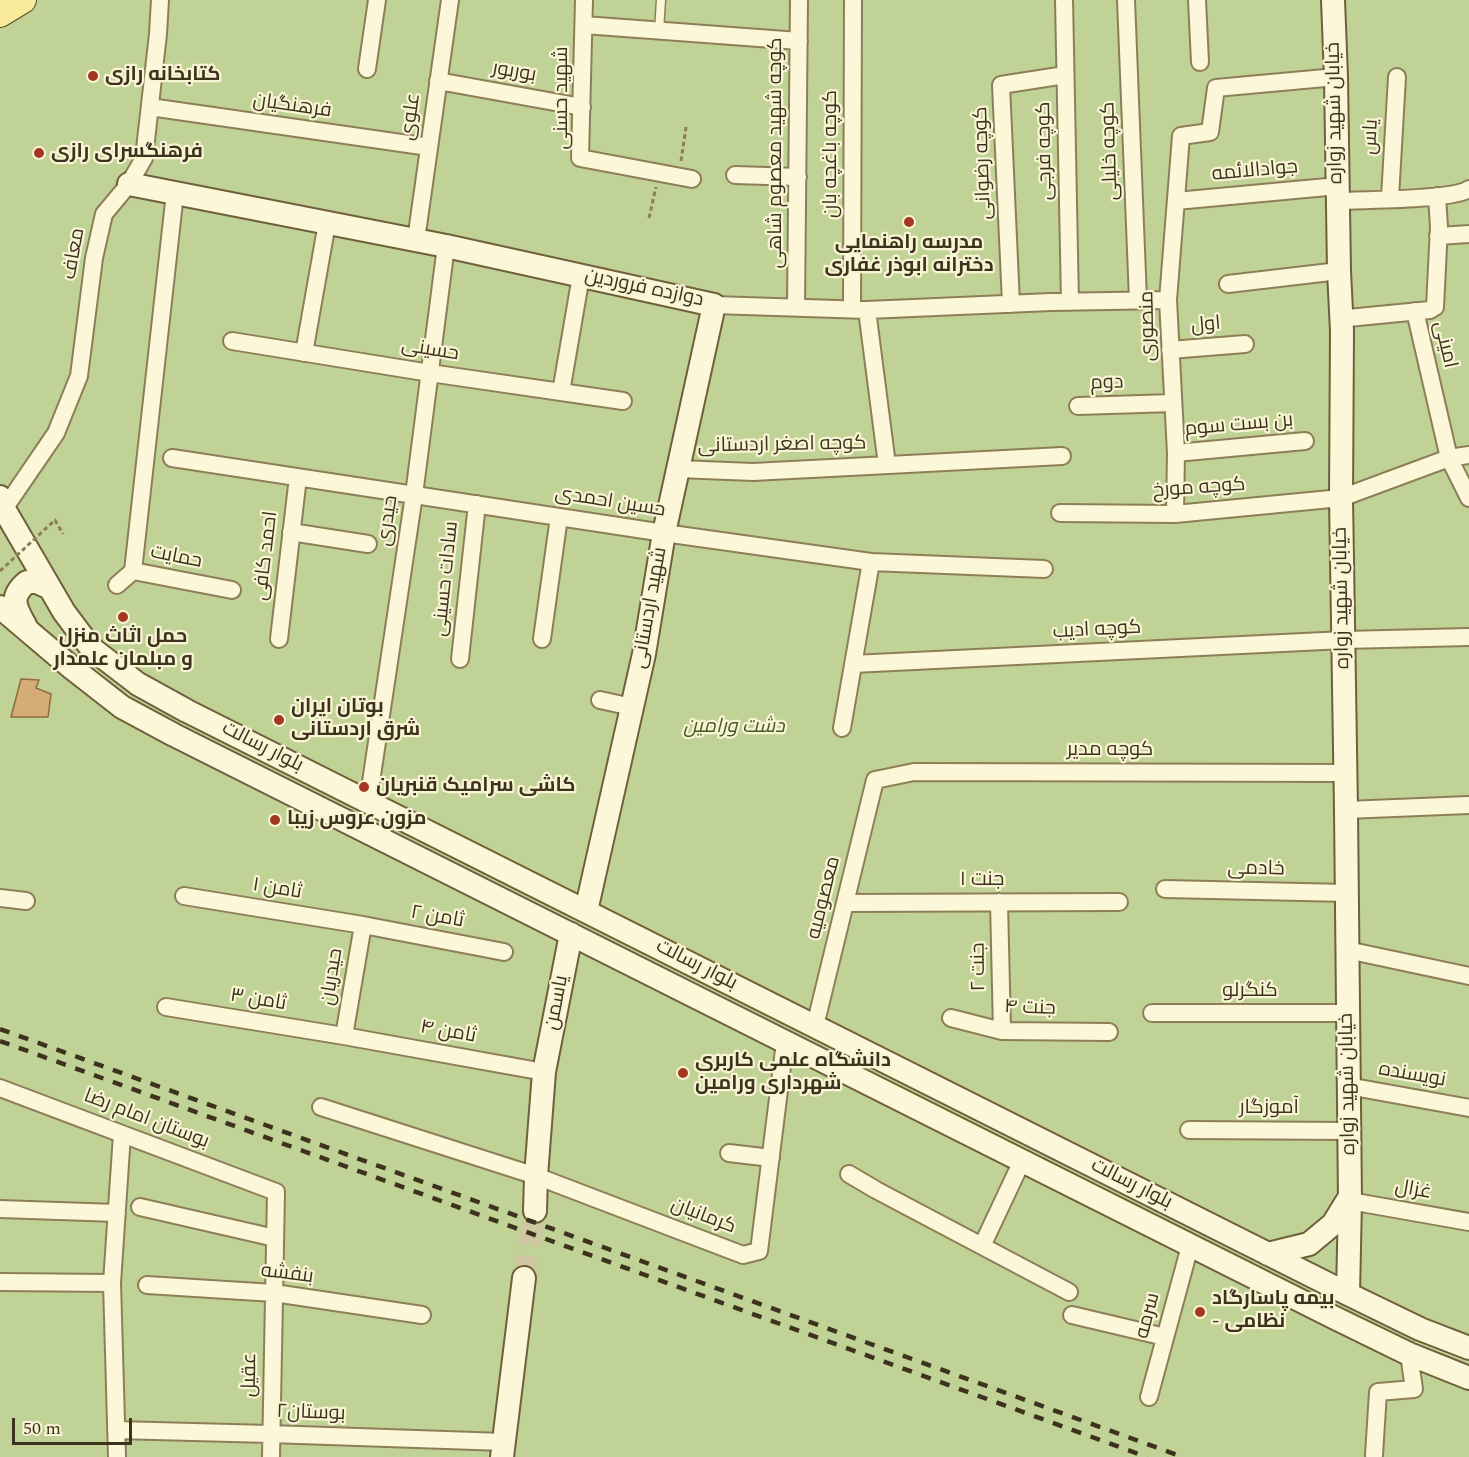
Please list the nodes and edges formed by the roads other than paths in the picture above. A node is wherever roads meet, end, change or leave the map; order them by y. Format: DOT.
graph roads {
  1 [pos="23,0"];
  2 [pos="160,0"];
  3 [pos="377,0"];
  4 [pos="450,0"];
  5 [pos="584,0"];
  6 [pos="661,0"];
  7 [pos="799,0"];
  8 [pos="854,0"];
  9 [pos="1064,0"];
  10 [pos="1126,0"];
  11 [pos="1197,0"];
  12 [pos="1333,0"];
  13 [pos="0,14"];
  14 [pos="584,25"];
  15 [pos="659,31"];
  16 [pos="799,42"];
  17 [pos="1200,62"];
  18 [pos="367,69"];
  19 [pos="1065,75"];
  20 [pos="1336,77"];
  21 [pos="1397,77"];
  22 [pos="438,81"];
  23 [pos="150,107"];
  24 [pos="582,107"];
  25 [pos="429,147"];
  26 [pos="735,175"];
  27 [pos="798,177"];
  28 [pos="685,178"];
  29 [pos="129,184"];
  30 [pos="1469,190"];
  31 [pos="175,193"];
  32 [pos="1338,193"];
  33 [pos="1437,196"];
  34 [pos="1390,198"];
  35 [pos="1176,201"];
  36 [pos="327,223"];
  37 [pos="1469,234"];
  38 [pos="1438,236"];
  39 [pos="416,240"];
  40 [pos="446,246"];
  41 [pos="1339,271"];
  42 [pos="581,276"];
  43 [pos="1228,284"];
  44 [pos="1138,300"];
  45 [pos="1168,300"];
  46 [pos="1070,302"];
  47 [pos="1011,304"];
  48 [pos="714,305"];
  49 [pos="796,307"];
  50 [pos="860,309"];
  51 [pos="1415,311"];
  52 [pos="1348,318"];
  53 [pos="231,341"];
  54 [pos="1245,344"];
  55 [pos="1170,350"];
  56 [pos="304,353"];
  57 [pos="430,373"];
  58 [pos="561,392"];
  59 [pos="623,401"];
  60 [pos="1173,403"];
  61 [pos="1078,406"];
  62 [pos="1305,441"];
  63 [pos="1176,453"];
  64 [pos="1469,455"];
  65 [pos="1062,456"];
  66 [pos="172,458"];
  67 [pos="1449,458"];
  68 [pos="887,465"];
  69 [pos="678,469"];
  70 [pos="298,477"];
  71 [pos="414,495"];
  72 [pos="1341,498"];
  73 [pos="1469,498"];
  74 [pos="2,503"];
  75 [pos="477,504"];
  76 [pos="1060,513"];
  77 [pos="1175,514"];
  78 [pos="559,517"];
  79 [pos="291,532"];
  80 [pos="664,533"];
  81 [pos="368,544"];
  82 [pos="871,562"];
  83 [pos="1044,568"];
  84 [pos="133,571"];
  85 [pos="117,585"];
  86 [pos="50,588"];
  87 [pos="232,590"];
  88 [pos="0,607"];
  89 [pos="30,634"];
  90 [pos="1469,637"];
  91 [pos="279,639"];
  92 [pos="542,639"];
  93 [pos="1344,640"];
  94 [pos="460,659"];
  95 [pos="853,664"];
  96 [pos="600,700"];
  97 [pos="632,707"];
  98 [pos="842,728"];
  99 [pos="1346,773"];
  100 [pos="875,780"];
  101 [pos="368,802"];
  102 [pos="1469,805"];
  103 [pos="1346,810"];
  104 [pos="1165,889"];
  105 [pos="1347,893"];
  106 [pos="184,896"];
  107 [pos="0,898"];
  108 [pos="26,901"];
  109 [pos="999,902"];
  110 [pos="1119,902"];
  111 [pos="845,903"];
  112 [pos="586,911"];
  113 [pos="363,926"];
  114 [pos="571,934"];
  115 [pos="1347,950"];
  116 [pos="504,951"];
  117 [pos="1469,975"];
  118 [pos="166,1007"];
  119 [pos="1348,1012"];
  120 [pos="1152,1013"];
  121 [pos="951,1018"];
  122 [pos="815,1026"];
  123 [pos="1002,1031"];
  124 [pos="1109,1032"];
  125 [pos="344,1036"];
  126 [pos="785,1042"];
  127 [pos="544,1072"];
  128 [pos="1348,1086"];
  129 [pos="0,1088"];
  130 [pos="321,1107"];
  131 [pos="1469,1108"];
  132 [pos="1189,1130"];
  133 [pos="1349,1131"];
  134 [pos="122,1134"];
  135 [pos="729,1153"];
  136 [pos="771,1158"];
  137 [pos="1022,1161"];
  138 [pos="849,1174"];
  139 [pos="536,1176"];
  140 [pos="276,1192"];
  141 [pos="1145,1192"];
  142 [pos="1350,1199"];
  143 [pos="140,1207"];
  144 [pos="0,1209"];
  145 [pos="535,1211"];
  146 [pos="117,1213"];
  147 [pos="1132,1216"];
  148 [pos="1469,1222"];
  149 [pos="275,1238"];
  150 [pos="1190,1245"];
  151 [pos="982,1246"];
  152 [pos="1268,1254"];
  153 [pos="524,1278"];
  154 [pos="0,1282"];
  155 [pos="112,1283"];
  156 [pos="147,1285"];
  157 [pos="1069,1292"];
  158 [pos="274,1293"];
  159 [pos="1348,1293"];
  160 [pos="422,1315"];
  161 [pos="1072,1315"];
  162 [pos="1166,1337"];
  163 [pos="1469,1348"];
  164 [pos="1409,1354"];
  165 [pos="1469,1378"];
  166 [pos="1149,1397"];
  167 [pos="116,1430"];
  168 [pos="270,1434"];
  169 [pos="503,1449"];
  170 [pos="1374,1455"];
  171 [pos="117,1457"];
  172 [pos="271,1457"];
  1 -- 13 [label="main road"];
  2 -- 23 [label="street, معاف"];
  3 -- 18 [label="street"];
  4 -- 22 [label="street, علوی"];
  5 -- 14 [label="street, شهید حسنی"];
  6 -- 15 [label="lane"];
  7 -- 16 [label="street, کوچه شهید معصوم شاهی"];
  8 -- 50 [label="street, کوچه باغچه بان"];
  9 -- 19 [label="street, کوچه فرجی"];
  10 -- 44 [label="street, کوچه خلیلی"];
  11 -- 17 [label="street"];
  12 -- 20 [label="main road, خیابان شهید زواره"];
  14 -- 15 [label="street"];
  14 -- 24 [label="street, شهید حسنی"];
  15 -- 16 [label="street"];
  16 -- 27 [label="street, کوچه شهید معصوم شاهی"];
  19 -- 46 [label="street, کوچه فرجی"];
  19 -- 47 [label="street, کوچه رضوانی"];
  20 -- 32 [label="main road, خیابان شهید زواره"];
  20 -- 35 [label="street, منصوری"];
  21 -- 34 [label="street, یاس"];
  22 -- 24 [label="street, بوربور"];
  22 -- 25 [label="street, علوی"];
  23 -- 25 [label="street, فرهنگیان"];
  23 -- 29 [label="street, معاف"];
  24 -- 28 [label="street, شهید حسنی"];
  25 -- 39 [label="street, علوی"];
  26 -- 27 [label="street"];
  27 -- 49 [label="street, کوچه شهید معصوم شاهی"];
  29 -- 31 [label="main road, دوازده فروردین"];
  29 -- 74 [label="street, معاف"];
  30 -- 33 [label="street, جوادالائمه"];
  31 -- 36 [label="main road, دوازده فروردین"];
  31 -- 84 [label="street"];
  32 -- 34 [label="street, جوادالائمه"];
  32 -- 35 [label="street, جوادالائمه"];
  32 -- 41 [label="main road, خیابان شهید زواره"];
  33 -- 34 [label="street, جوادالائمه"];
  33 -- 38 [label="street"];
  35 -- 45 [label="street, منصوری"];
  36 -- 39 [label="main road, دوازده فروردین"];
  36 -- 56 [label="street"];
  37 -- 38 [label="street"];
  38 -- 51 [label="street"];
  39 -- 40 [label="main road, دوازده فروردین"];
  40 -- 42 [label="main road, دوازده فروردین"];
  40 -- 57 [label="street, حیدری"];
  41 -- 43 [label="street"];
  41 -- 72 [label="main road, خیابان شهید زواره"];
  42 -- 48 [label="main road, دوازده فروردین"];
  42 -- 58 [label="street"];
  44 -- 45 [label="street, دوازده فروردین"];
  44 -- 46 [label="street, دوازده فروردین"];
  45 -- 55 [label="street, منصوری"];
  46 -- 47 [label="street, دوازده فروردین"];
  47 -- 50 [label="street, دوازده فروردین"];
  48 -- 49 [label="street, دوازده فروردین"];
  48 -- 69 [label="main road, شهید اردستانی"];
  49 -- 50 [label="street, دوازده فروردین"];
  50 -- 68 [label="street, کوچه اصغر اردستانی"];
  51 -- 52 [label="street"];
  51 -- 67 [label="street, امینی"];
  53 -- 56 [label="street, حسینی"];
  54 -- 55 [label="street, اول"];
  55 -- 60 [label="street, منصوری"];
  56 -- 57 [label="street, حسینی"];
  57 -- 58 [label="street, حسینی"];
  57 -- 71 [label="street, حیدری"];
  58 -- 59 [label="street, حسینی"];
  60 -- 61 [label="street, دوم"];
  60 -- 63 [label="street, منصوری"];
  62 -- 63 [label="street, بن بست سوم"];
  63 -- 77 [label="street, منصوری"];
  64 -- 67 [label="street, کوچه مورخ"];
  65 -- 68 [label="street, کوچه اصغر اردستانی"];
  66 -- 70 [label="street, حسین احمدی"];
  67 -- 72 [label="street, کوچه مورخ"];
  67 -- 73 [label="street, امینی"];
  68 -- 69 [label="street, کوچه اصغر اردستانی"];
  69 -- 80 [label="main road, شهید اردستانی"];
  70 -- 71 [label="street, حسین احمدی"];
  70 -- 79 [label="street, احمد کافی"];
  71 -- 75 [label="street, حسین احمدی"];
  71 -- 101 [label="street, حیدری"];
  72 -- 77 [label="street, کوچه مورخ"];
  72 -- 93 [label="main road, خیابان شهید زواره"];
  74 -- 86 [label="main road, بلوار رسالت"];
  75 -- 78 [label="street, حسین احمدی"];
  75 -- 94 [label="street, سادات حسینی"];
  76 -- 77 [label="street, کوچه مورخ"];
  78 -- 80 [label="street, حسین احمدی"];
  78 -- 92 [label="street"];
  79 -- 81 [label="street"];
  79 -- 91 [label="street, احمد کافی"];
  80 -- 82 [label="street, حسین احمدی"];
  80 -- 97 [label="main road, شهید اردستانی"];
  82 -- 83 [label="street, حسین احمدی"];
  82 -- 95 [label="street"];
  84 -- 85 [label="street, حمایت"];
  84 -- 87 [label="street, حمایت"];
  86 -- 89 [label="main road"];
  86 -- 101 [label="main road, بلوار رسالت"];
  88 -- 89 [label="main road, بلوار رسالت"];
  89 -- 114 [label="main road, بلوار رسالت"];
  90 -- 93 [label="street, کوچه ادیب"];
  93 -- 95 [label="street, کوچه ادیب"];
  93 -- 99 [label="main road, خیابان شهید زواره"];
  95 -- 98 [label="street"];
  96 -- 97 [label="street"];
  97 -- 112 [label="main road, شهید اردستانی"];
  99 -- 100 [label="street, کوچه مدیر"];
  99 -- 103 [label="main road, خیابان شهید زواره"];
  100 -- 111 [label="street, معصومیه"];
  101 -- 112 [label="main road, بلوار رسالت"];
  102 -- 103 [label="street"];
  103 -- 105 [label="main road, خیابان شهید زواره"];
  104 -- 105 [label="street, خادمی"];
  105 -- 115 [label="main road, خیابان شهید زواره"];
  106 -- 113 [label="street, ثامن ۱"];
  107 -- 108 [label="street"];
  109 -- 110 [label="street, جنت ۱"];
  109 -- 111 [label="street, جنت ۱"];
  109 -- 123 [label="street, جنت ۲"];
  111 -- 122 [label="street, معصومیه"];
  112 -- 122 [label="main road, بلوار رسالت"];
  113 -- 116 [label="street, ثامن ۲"];
  113 -- 125 [label="street, حیدریان"];
  114 -- 126 [label="main road, بلوار رسالت"];
  114 -- 127 [label="main road, یاسمن"];
  115 -- 117 [label="street"];
  115 -- 119 [label="main road, خیابان شهید زواره"];
  118 -- 125 [label="street, ثامن ۳"];
  119 -- 120 [label="street, کنگرلو"];
  119 -- 128 [label="main road, خیابان شهید زواره"];
  121 -- 123 [label="street, جنت ۴"];
  122 -- 141 [label="main road, بلوار رسالت"];
  123 -- 124 [label="street, جنت ۴"];
  125 -- 127 [label="street, ثامن ۴"];
  126 -- 136 [label="street, کرمانیان"];
  126 -- 137 [label="main road, بلوار رسالت"];
  127 -- 139 [label="main road, یاسمن"];
  128 -- 131 [label="street, نویسنده"];
  128 -- 133 [label="main road, خیابان شهید زواره"];
  129 -- 134 [label="street, بوستان امام رضا"];
  130 -- 139 [label="street"];
  132 -- 133 [label="street, آموزگار"];
  133 -- 142 [label="main road, خیابان شهید زواره"];
  134 -- 140 [label="street, بوستان امام رضا"];
  134 -- 146 [label="street"];
  135 -- 136 [label="street"];
  136 -- 139 [label="street, کرمانیان"];
  137 -- 147 [label="main road, بلوار رسالت"];
  137 -- 151 [label="street"];
  138 -- 151 [label="street"];
  139 -- 145 [label="main road, یاسمن"];
  140 -- 149 [label="street, عقیل"];
  141 -- 147 [label="main road"];
  141 -- 152 [label="main road, بلوار رسالت"];
  142 -- 148 [label="street, غزال"];
  142 -- 152 [label="main road"];
  142 -- 159 [label="main road, خیابان شهید زواره"];
  143 -- 149 [label="street"];
  144 -- 146 [label="street"];
  146 -- 155 [label="street"];
  147 -- 150 [label="main road, بلوار رسالت"];
  149 -- 158 [label="street, عقیل"];
  150 -- 162 [label="street, سرمه"];
  150 -- 164 [label="main road, بلوار رسالت"];
  151 -- 157 [label="street"];
  152 -- 159 [label="main road, بلوار رسالت"];
  153 -- 169 [label="main road"];
  154 -- 155 [label="street"];
  155 -- 167 [label="street"];
  156 -- 158 [label="street, بنفشه"];
  158 -- 160 [label="street, بنفشه"];
  158 -- 168 [label="street, عقیل"];
  159 -- 163 [label="main road, بلوار رسالت"];
  161 -- 162 [label="street"];
  162 -- 166 [label="street, سرمه"];
  164 -- 165 [label="main road, بلوار رسالت"];
  164 -- 170 [label="street"];
  167 -- 168 [label="street, بوستان۲"];
  167 -- 171 [label="street"];
  168 -- 169 [label="street, بوستان۲"];
  168 -- 172 [label="street, عقیل"];
}
